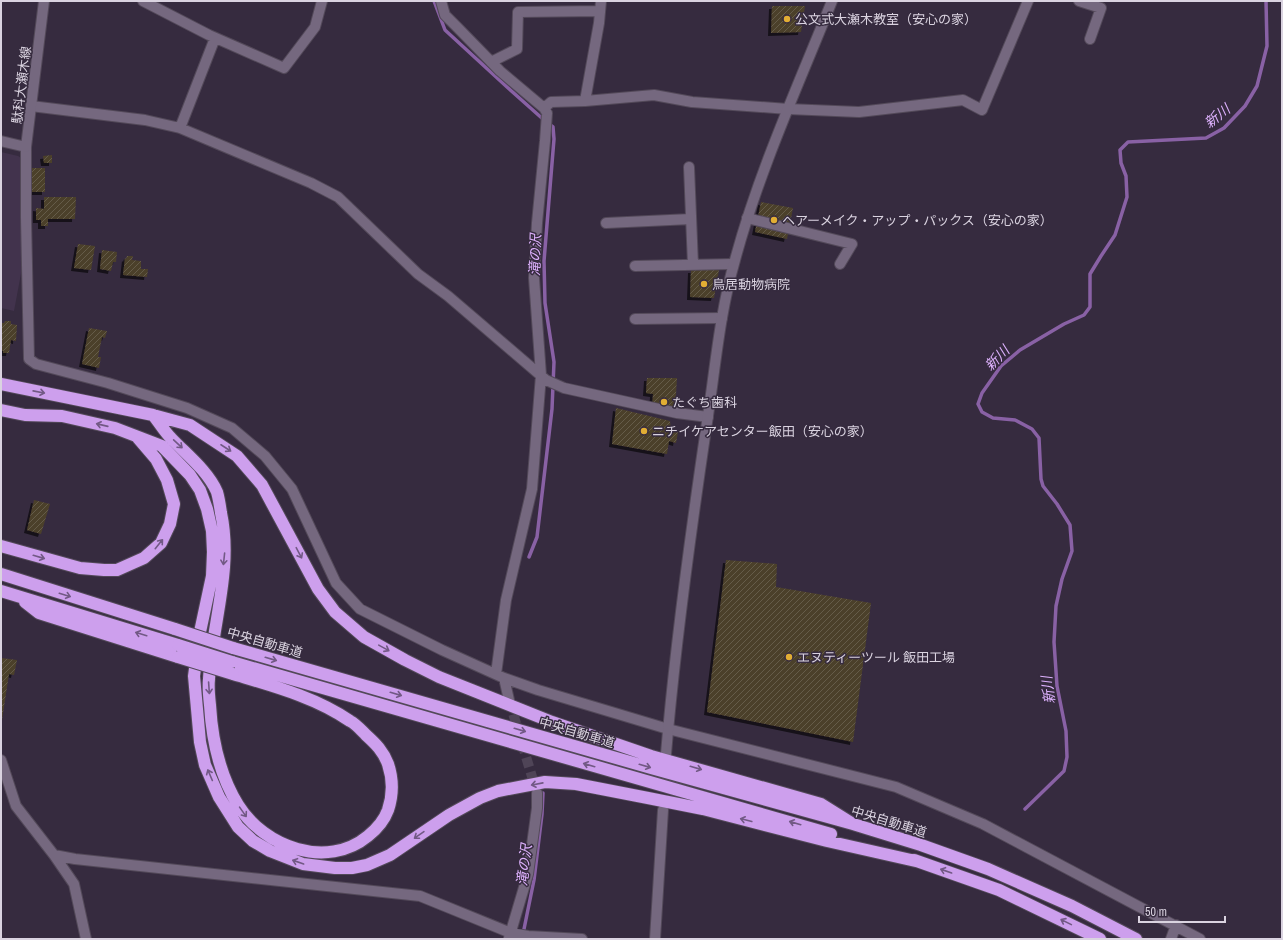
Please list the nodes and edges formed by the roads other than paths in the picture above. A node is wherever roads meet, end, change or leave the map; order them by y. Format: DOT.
graph roads {
  1 [pos="44,1"];
  2 [pos="143,1"];
  3 [pos="322,1"];
  4 [pos="441,1"];
  5 [pos="832,1"];
  6 [pos="1028,1"];
  7 [pos="1079,1"];
  8 [pos="600,6"];
  9 [pos="215,38"];
  10 [pos="1090,39"];
  11 [pos="491,62"];
  12 [pos="585,101"];
  13 [pos="31,106"];
  14 [pos="788,109"];
  15 [pos="545,111"];
  16 [pos="180,128"];
  17 [pos="1,141"];
  18 [pos="26,147"];
  19 [pos="689,167"];
  20 [pos="747,218"];
  21 [pos="691,219"];
  22 [pos="606,223"];
  23 [pos="733,264"];
  24 [pos="840,264"];
  25 [pos="693,265"];
  26 [pos="635,266"];
  27 [pos="722,318"];
  28 [pos="636,319"];
  29 [pos="543,378"];
  30 [pos="1,384"];
  31 [pos="1,410"];
  32 [pos="153,415"];
  33 [pos="708,417"];
  34 [pos="138,438"];
  35 [pos="1,546"];
  36 [pos="1,574"];
  37 [pos="1,592"];
  38 [pos="233,668"];
  39 [pos="500,676"];
  40 [pos="509,700"];
  41 [pos="668,729"];
  42 [pos="666,754"];
  43 [pos="1,760"];
  44 [pos="537,793"];
  45 [pos="663,810"];
  46 [pos="853,824"];
  47 [pos="54,855"];
  48 [pos="920,862"];
  49 [pos="1176,925"];
  50 [pos="516,936"];
  51 [pos="86,939"];
  52 [pos="582,939"];
  53 [pos="655,939"];
  54 [pos="1100,939"];
  55 [pos="1136,939"];
  56 [pos="1171,939"];
  57 [pos="1200,939"];
  1 -- 13 [label="street, 駄科大瀬木線"];
  2 -- 9 [label="street"];
  3 -- 9 [label="street"];
  4 -- 11 [label="street"];
  5 -- 14 [label="street"];
  6 -- 14 [label="street"];
  7 -- 10 [label="street"];
  8 -- 11 [label="street"];
  8 -- 12 [label="street"];
  9 -- 16 [label="street"];
  11 -- 15 [label="street"];
  12 -- 14 [label="street"];
  12 -- 15 [label="street"];
  13 -- 16 [label="street"];
  13 -- 18 [label="street, 駄科大瀬木線"];
  14 -- 20 [label="street"];
  15 -- 29 [label="street"];
  16 -- 29 [label="street"];
  17 -- 18 [label="street, 駄科大瀬木線"];
  18 -- 39 [label="street"];
  19 -- 21 [label="street"];
  20 -- 23 [label="street"];
  20 -- 24 [label="street"];
  21 -- 22 [label="street"];
  21 -- 25 [label="street"];
  23 -- 25 [label="street"];
  23 -- 27 [label="street"];
  25 -- 26 [label="street"];
  27 -- 28 [label="street"];
  27 -- 33 [label="street"];
  29 -- 33 [label="street"];
  29 -- 39 [label="street"];
  30 -- 32 [label="highway, one-way"];
  34 -- 31 [label="highway, one-way"];
  32 -- 38 [label="highway, one-way"];
  32 -- 46 [label="highway, one-way"];
  33 -- 41 [label="street"];
  35 -- 34 [label="highway, one-way"];
  48 -- 34 [label="highway, one-way"];
  36 -- 46 [label="highway, 中央自動車道, one-way, bridge"];
  38 -- 37 [label="highway, one-way, bridge"];
  48 -- 38 [label="highway, one-way"];
  39 -- 40 [label="street"];
  39 -- 41 [label="street"];
  41 -- 42 [label="street"];
  41 -- 49 [label="street"];
  43 -- 47 [label="street"];
  44 -- 50 [label="street"];
  45 -- 53 [label="street"];
  46 -- 55 [label="highway, 中央自動車道"];
  47 -- 50 [label="street"];
  47 -- 51 [label="street"];
  54 -- 48 [label="highway, one-way"];
  49 -- 56 [label="street"];
  49 -- 57 [label="street"];
  50 -- 52 [label="street"];
}
